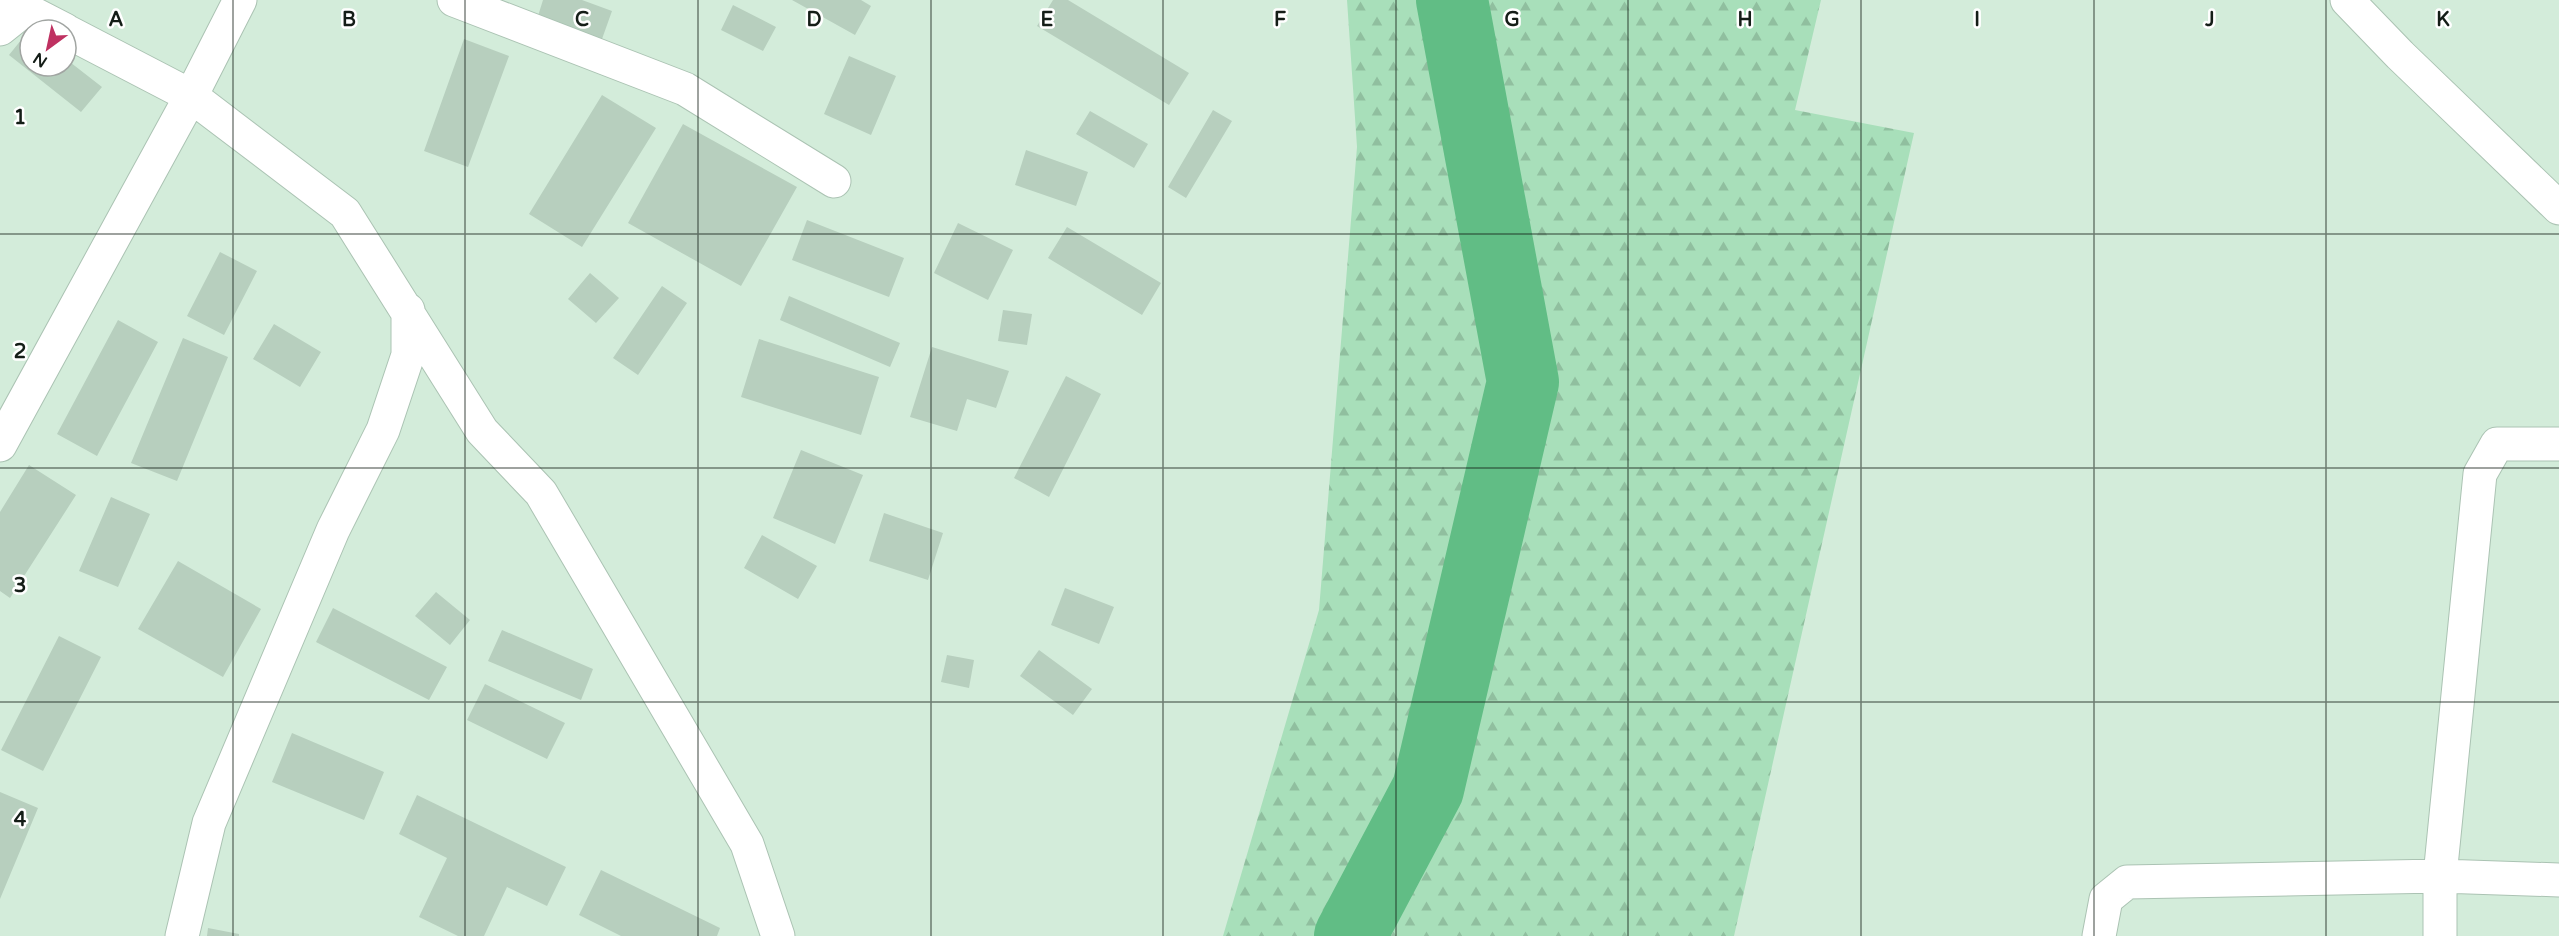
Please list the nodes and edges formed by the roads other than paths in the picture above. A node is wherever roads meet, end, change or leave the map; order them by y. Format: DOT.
graph roads {
  1 [pos="240,0"];
  2 [pos="454,0"];
  3 [pos="2348,0"];
  4 [pos="16,5"];
  5 [pos="41,18"];
  6 [pos="0,29"];
  7 [pos="78,37"];
  8 [pos="191,96"];
  9 [pos="834,182"];
  10 [pos="2559,208"];
  11 [pos="408,310"];
  12 [pos="2559,444"];
  13 [pos="0,445"];
  14 [pos="2440,876"];
  15 [pos="2559,880"];
  16 [pos="182,936"];
  17 [pos="778,936"];
  18 [pos="2098,936"];
  19 [pos="2440,936"];
  1 -- 8 [label="street"];
  2 -- 9 [label="street"];
  3 -- 10 [label="street"];
  4 -- 5 [label="street"];
  4 -- 6 [label="street"];
  7 -- 8 [label="street"];
  8 -- 11 [label="street"];
  8 -- 13 [label="street"];
  11 -- 16 [label="street"];
  11 -- 17 [label="street"];
  12 -- 14 [label="street"];
  14 -- 15 [label="street"];
  14 -- 18 [label="street"];
  14 -- 19 [label="street"];
}
